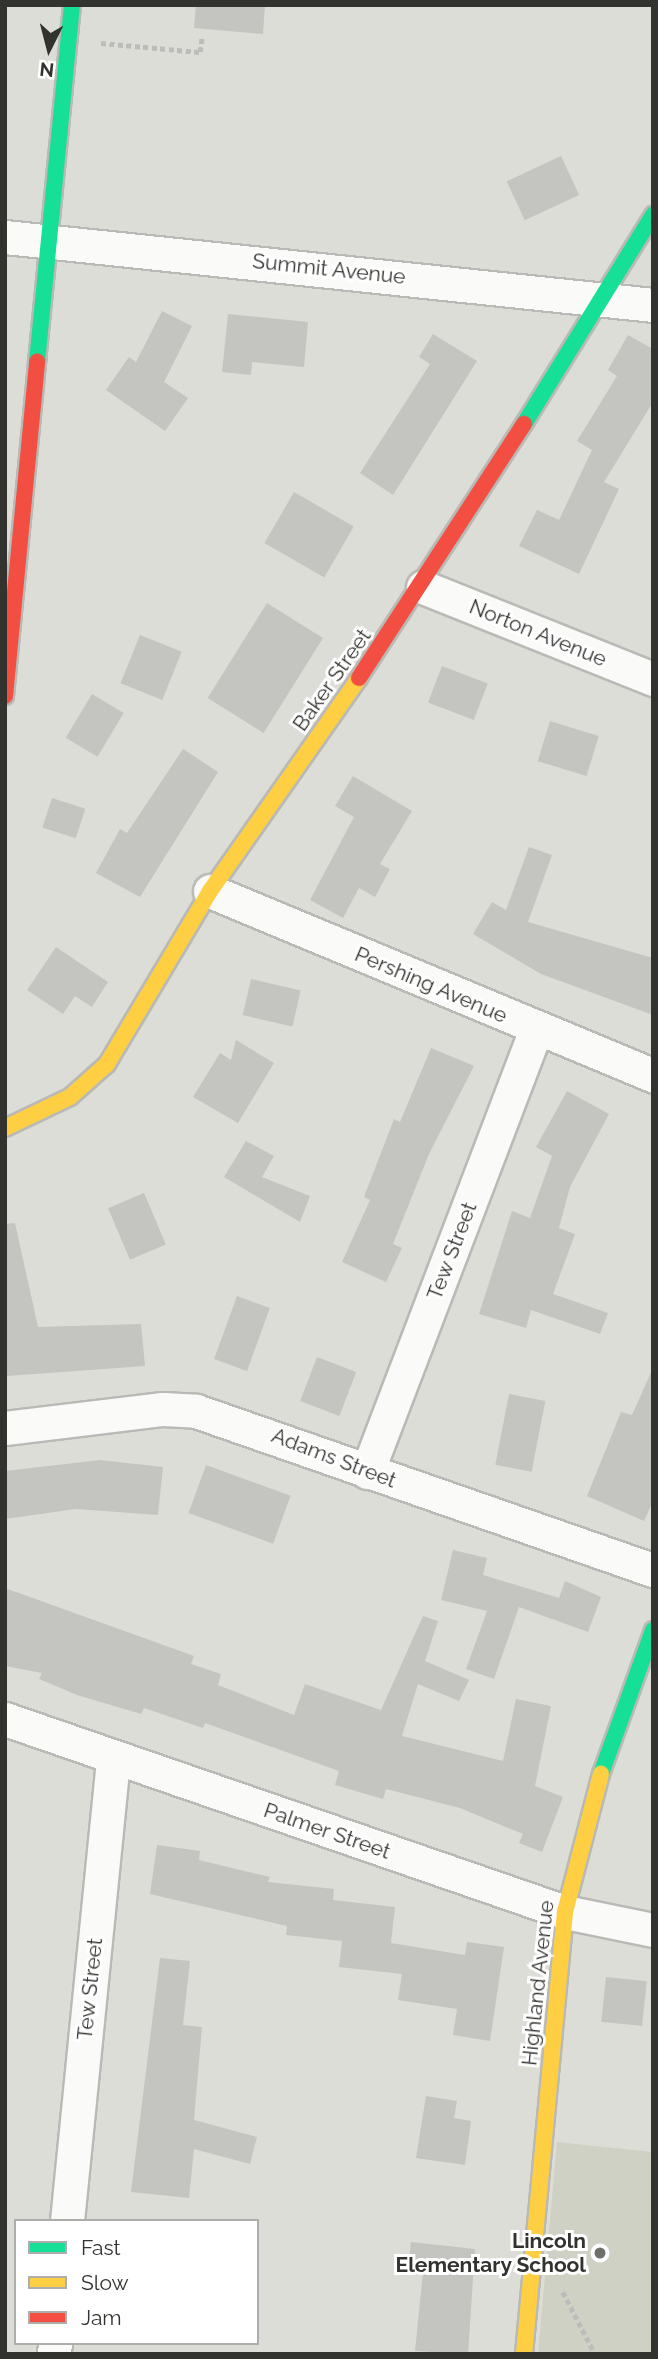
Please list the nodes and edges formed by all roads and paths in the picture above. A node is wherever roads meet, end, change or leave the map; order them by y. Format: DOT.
graph roads {
  1 [pos="72,5"];
  2 [pos="202,36"];
  3 [pos="69,39"];
  4 [pos="653,215"];
  5 [pos="5,237"];
  6 [pos="48,241"];
  7 [pos="603,298"];
  8 [pos="653,305"];
  9 [pos="423,587"];
  10 [pos="653,679"];
  11 [pos="5,696"];
  12 [pos="210,891"];
  13 [pos="537,1030"];
  14 [pos="653,1075"];
  15 [pos="5,1128"];
  16 [pos="5,1428"];
  17 [pos="367,1472"];
  18 [pos="653,1570"];
  19 [pos="653,1630"];
  20 [pos="5,1720"];
  21 [pos="113,1757"];
  22 [pos="565,1912"];
  23 [pos="653,1930"];
  24 [pos="67,2219"];
  25 [pos="560,2287"];
  26 [pos="524,2354"];
  27 [pos="595,2354"];
  1 -- 3 [label="street"];
  2 -- 3 [label="path"];
  3 -- 6 [label="street"];
  4 -- 7 [label="street, Baker Street"];
  5 -- 6 [label="street, Summit Avenue"];
  6 -- 7 [label="street, Summit Avenue"];
  6 -- 11 [label="street"];
  7 -- 8 [label="street, Summit Avenue"];
  7 -- 9 [label="street, Baker Street"];
  9 -- 10 [label="street, Norton Avenue"];
  9 -- 12 [label="street, Baker Street"];
  12 -- 13 [label="street, Pershing Avenue"];
  12 -- 15 [label="street, Baker Street"];
  13 -- 14 [label="street, Pershing Avenue"];
  13 -- 17 [label="street, Tew Street"];
  16 -- 17 [label="street, Adams Street"];
  17 -- 18 [label="street, Adams Street"];
  19 -- 22 [label="street, Highland Avenue"];
  20 -- 21 [label="street, Palmer Street"];
  21 -- 22 [label="street, Palmer Street"];
  21 -- 24 [label="street, Tew Street"];
  22 -- 23 [label="street, Palmer Street"];
  22 -- 26 [label="street, Highland Avenue"];
  25 -- 27 [label="path"];
}
